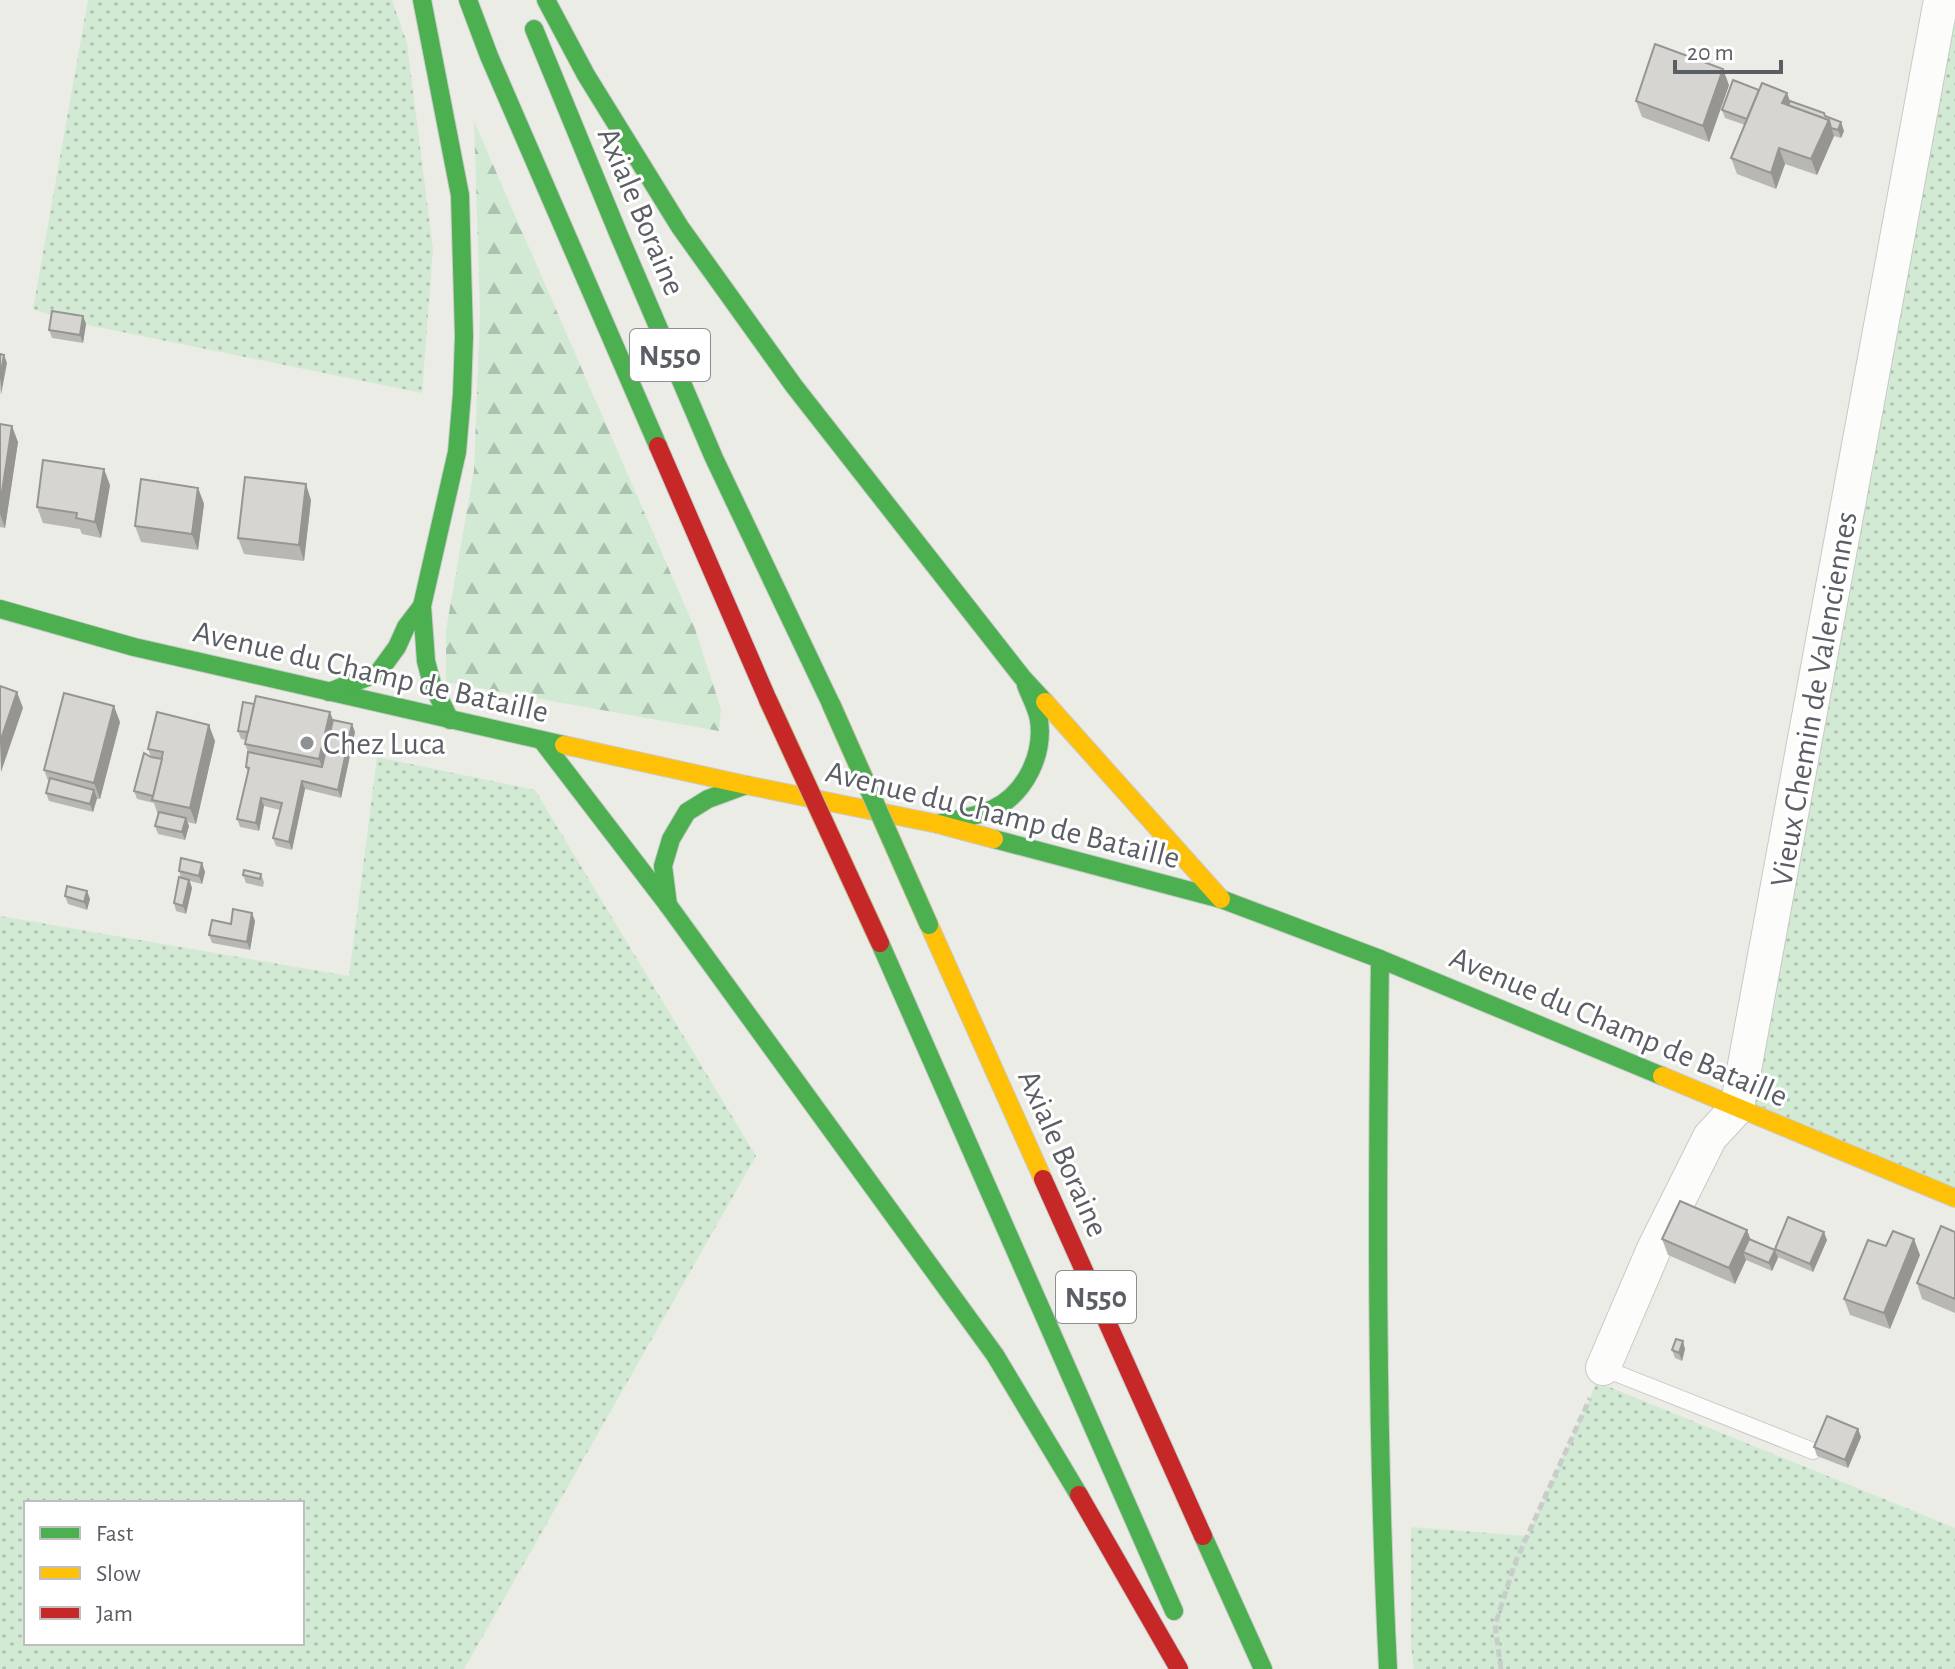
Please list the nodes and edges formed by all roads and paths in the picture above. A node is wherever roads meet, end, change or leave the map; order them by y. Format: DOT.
graph roads {
  1 [pos="422,0"];
  2 [pos="468,0"];
  3 [pos="546,0"];
  4 [pos="1941,0"];
  5 [pos="526,11"];
  6 [pos="422,606"];
  7 [pos="0,609"];
  8 [pos="1022,677"];
  9 [pos="329,692"];
  10 [pos="450,720"];
  11 [pos="543,742"];
  12 [pos="746,785"];
  13 [pos="938,824"];
  14 [pos="1221,899"];
  15 [pos="668,905"];
  16 [pos="1380,959"];
  17 [pos="1737,1108"];
  18 [pos="1955,1198"];
  19 [pos="1603,1368"];
  20 [pos="1813,1451"];
  21 [pos="1181,1625"];
  22 [pos="1179,1669"];
  23 [pos="1263,1669"];
  24 [pos="1388,1669"];
  25 [pos="1501,1669"];
  1 -- 6 [label="main road"];
  2 -- 21 [label="main road, N550, bridge"];
  3 -- 8 [label="main road"];
  4 -- 17 [label="street, Vieux Chemin de Valenciennes"];
  5 -- 23 [label="main road, Axiale Boraine / N550, bridge"];
  6 -- 9 [label="main road"];
  6 -- 10 [label="main road"];
  7 -- 9 [label="main road, Avenue du Champ de Bataille"];
  8 -- 13 [label="main road"];
  8 -- 14 [label="main road"];
  9 -- 10 [label="main road, Avenue du Champ de Bataille"];
  10 -- 11 [label="main road, Avenue du Champ de Bataille"];
  11 -- 12 [label="main road, Avenue du Champ de Bataille"];
  11 -- 15 [label="main road"];
  12 -- 13 [label="main road, Avenue du Champ de Bataille"];
  12 -- 15 [label="main road"];
  13 -- 14 [label="main road, Avenue du Champ de Bataille"];
  14 -- 16 [label="main road, Avenue du Champ de Bataille"];
  15 -- 22 [label="main road"];
  16 -- 17 [label="main road, Avenue du Champ de Bataille"];
  16 -- 24 [label="main road"];
  17 -- 18 [label="main road, Avenue du Champ de Bataille"];
  17 -- 19 [label="street"];
  19 -- 20 [label="lane"];
  19 -- 25 [label="path"];
}
